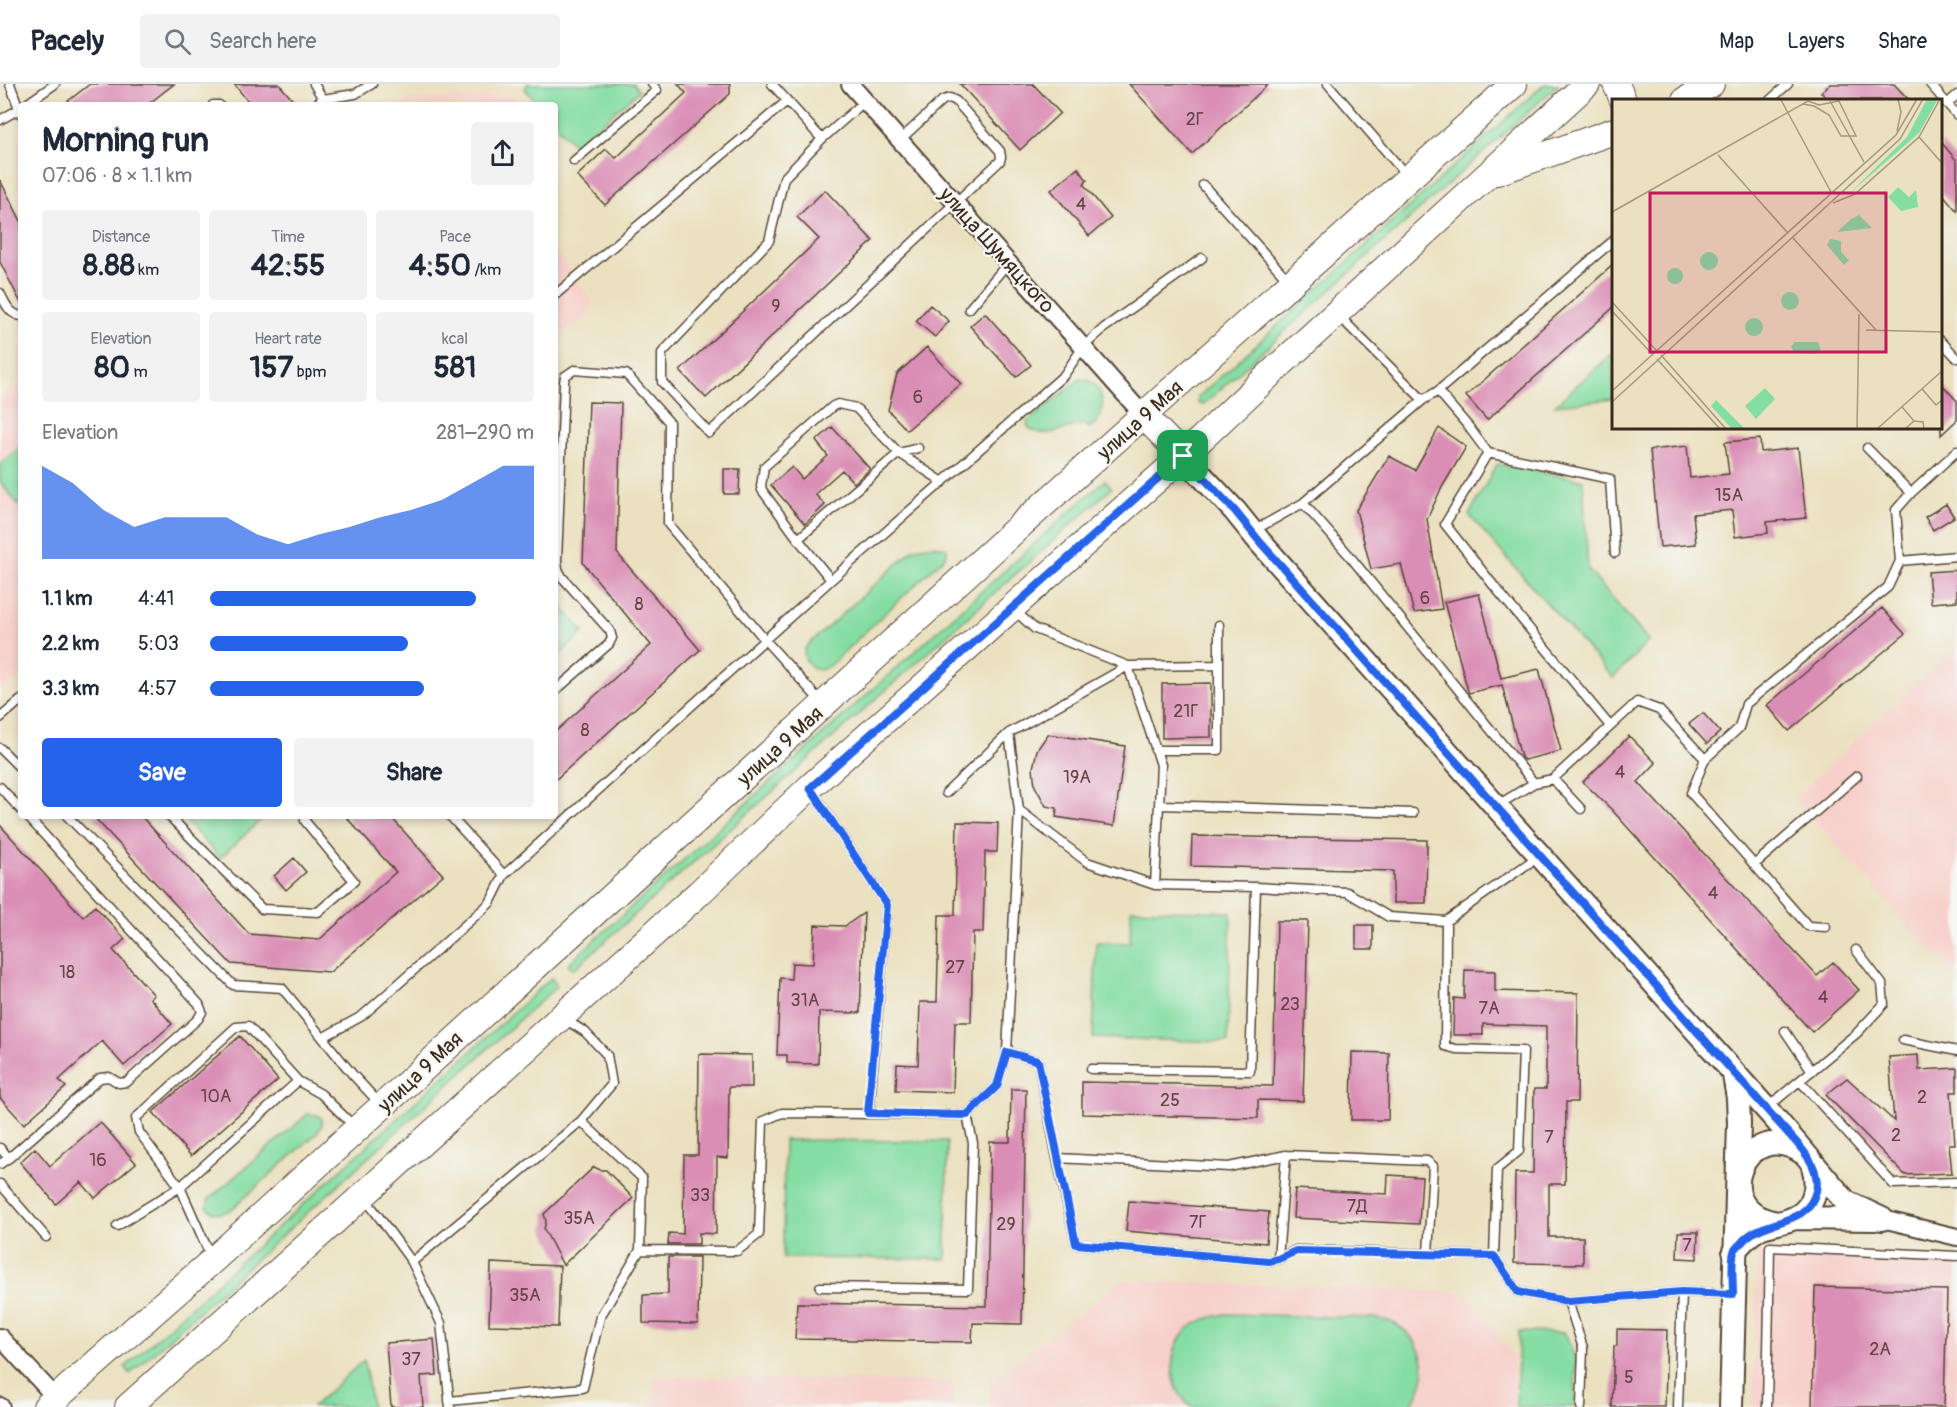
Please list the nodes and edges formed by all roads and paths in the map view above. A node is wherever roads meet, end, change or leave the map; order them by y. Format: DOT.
graph roads {
  1 [pos="10,84"];
  2 [pos="55,84"];
  3 [pos="314,84"];
  4 [pos="372,84"];
  5 [pos="652,84"];
  6 [pos="772,84"];
  7 [pos="850,84"];
  8 [pos="1328,84"];
  9 [pos="1587,84"];
  10 [pos="1616,84"];
  11 [pos="1788,84"];
  12 [pos="1930,84"];
  13 [pos="1511,85"];
  14 [pos="1957,95"];
  15 [pos="323,99"];
  16 [pos="1623,99"];
  17 [pos="1771,99"];
  18 [pos="787,101"];
  19 [pos="866,101"];
  20 [pos="18,102"];
  21 [pos="31,102"];
  22 [pos="319,102"];
  23 [pos="1947,104"];
  24 [pos="18,111"];
  25 [pos="1957,115"];
  26 [pos="0,120"];
  27 [pos="1612,132"];
  28 [pos="822,140"];
  29 [pos="900,140"];
  30 [pos="574,161"];
  31 [pos="1488,175"];
  32 [pos="1409,178"];
  33 [pos="1203,185"];
  34 [pos="954,204"];
  35 [pos="1612,242"];
  36 [pos="1202,258"];
  37 [pos="1008,263"];
  38 [pos="1292,284"];
  39 [pos="558,292"];
  40 [pos="0,293"];
  41 [pos="969,309"];
  42 [pos="1337,314"];
  43 [pos="18,315"];
  44 [pos="1942,341"];
  45 [pos="1083,347"];
  46 [pos="1957,358"];
  47 [pos="1438,392"];
  48 [pos="1423,400"];
  49 [pos="1144,416"];
  50 [pos="918,448"];
  51 [pos="1867,448"];
  52 [pos="1957,451"];
  53 [pos="899,453"];
  54 [pos="1488,453"];
  55 [pos="1183,456"];
  56 [pos="943,482"];
  57 [pos="1911,493"];
  58 [pos="1303,503"];
  59 [pos="558,516"];
  60 [pos="1252,532"];
  61 [pos="798,539"];
  62 [pos="1615,553"];
  63 [pos="1957,556"];
  64 [pos="1900,561"];
  65 [pos="558,569"];
  66 [pos="831,580"];
  67 [pos="1013,609"];
  68 [pos="1219,625"];
  69 [pos="765,640"];
  70 [pos="1219,665"];
  71 [pos="1128,666"];
  72 [pos="558,689"];
  73 [pos="18,703"];
  74 [pos="825,706"];
  75 [pos="0,718"];
  76 [pos="1610,726"];
  77 [pos="1009,733"];
  78 [pos="0,748"];
  79 [pos="1155,750"];
  80 [pos="1705,759"];
  81 [pos="18,766"];
  82 [pos="1857,776"];
  83 [pos="1553,779"];
  84 [pos="1534,783"];
  85 [pos="0,787"];
  86 [pos="810,788"];
  87 [pos="946,793"];
  88 [pos="1160,805"];
  89 [pos="18,807"];
  90 [pos="1495,807"];
  91 [pos="1581,809"];
  92 [pos="1019,810"];
  93 [pos="1413,813"];
  94 [pos="30,819"];
  95 [pos="70,819"];
  96 [pos="172,819"];
  97 [pos="305,819"];
  98 [pos="453,819"];
  99 [pos="1539,856"];
  100 [pos="1754,866"];
  101 [pos="504,875"];
  102 [pos="1155,885"];
  103 [pos="1256,888"];
  104 [pos="1446,921"];
  105 [pos="1826,927"];
  106 [pos="1856,950"];
  107 [pos="561,1017"];
  108 [pos="1785,1031"];
  109 [pos="324,1037"];
  110 [pos="1903,1040"];
  111 [pos="1957,1051"];
  112 [pos="1007,1052"];
  113 [pos="1091,1069"];
  114 [pos="1812,1071"];
  115 [pos="1734,1075"];
  116 [pos="298,1081"];
  117 [pos="1800,1081"];
  118 [pos="383,1107"];
  119 [pos="1765,1109"];
  120 [pos="868,1113"];
  121 [pos="967,1115"];
  122 [pos="581,1121"];
  123 [pos="358,1129"];
  124 [pos="0,1148"];
  125 [pos="1286,1155"];
  126 [pos="9,1158"];
  127 [pos="1057,1158"];
  128 [pos="1808,1158"];
  129 [pos="0,1164"];
  130 [pos="1737,1177"];
  131 [pos="1957,1182"];
  132 [pos="0,1184"];
  133 [pos="180,1186"];
  134 [pos="363,1196"];
  135 [pos="1882,1219"];
  136 [pos="1786,1220"];
  137 [pos="117,1226"];
  138 [pos="46,1237"];
  139 [pos="1957,1237"];
  140 [pos="640,1250"];
  141 [pos="1734,1251"];
  142 [pos="1428,1254"];
  143 [pos="1494,1256"];
  144 [pos="1957,1256"];
  145 [pos="1278,1259"];
  146 [pos="212,1261"];
  147 [pos="412,1262"];
  148 [pos="820,1287"];
  149 [pos="1682,1292"];
  150 [pos="1733,1294"];
  151 [pos="1568,1301"];
  152 [pos="0,1336"];
  153 [pos="55,1404"];
  154 [pos="450,1404"];
  155 [pos="128,1407"];
  156 [pos="1581,1407"];
  157 [pos="1678,1407"];
  158 [pos="1731,1407"];
  159 [pos="1767,1407"];
  1 -- 20 [label="lane"];
  2 -- 21 [label="lane"];
  3 -- 15 [label="lane"];
  4 -- 15 [label="lane"];
  5 -- 30 [label="lane"];
  6 -- 18 [label="lane"];
  7 -- 19 [label="street, улица Шумяцкого"];
  8 -- 32 [label="lane"];
  9 -- 31 [label="main road"];
  10 -- 16 [label="main road"];
  11 -- 17 [label="lane"];
  12 -- 23 [label="lane"];
  13 -- 32 [label="main road, улица 9 Мая"];
  14 -- 23 [label="lane"];
  15 -- 22 [label="lane"];
  18 -- 28 [label="lane"];
  18 -- 39 [label="lane"];
  19 -- 28 [label="lane"];
  19 -- 29 [label="street, улица Шумяцкого"];
  23 -- 25 [label="lane"];
  24 -- 26 [label="lane"];
  27 -- 31 [label="main road"];
  28 -- 34 [label="lane"];
  29 -- 34 [label="street, улица Шумяцкого"];
  29 -- 34 [label="lane"];
  31 -- 42 [label="main road"];
  32 -- 38 [label="main road, улица 9 Мая"];
  33 -- 38 [label="lane"];
  34 -- 37 [label="street, улица Шумяцкого"];
  35 -- 47 [label="lane"];
  36 -- 45 [label="lane"];
  37 -- 41 [label="lane"];
  37 -- 45 [label="street, улица Шумяцкого"];
  38 -- 49 [label="main road, улица 9 Мая"];
  40 -- 43 [label="lane"];
  42 -- 48 [label="lane"];
  42 -- 55 [label="main road"];
  44 -- 46 [label="lane"];
  45 -- 49 [label="street, улица Шумяцкого"];
  45 -- 56 [label="lane"];
  47 -- 48 [label="lane"];
  47 -- 54 [label="lane"];
  48 -- 58 [label="lane"];
  49 -- 55 [label="main road"];
  49 -- 74 [label="main road, улица 9 Мая"];
  50 -- 53 [label="lane"];
  51 -- 57 [label="lane"];
  52 -- 57 [label="lane"];
  53 -- 56 [label="lane"];
  53 -- 61 [label="lane"];
  53 -- 61 [label="lane"];
  54 -- 62 [label="lane"];
  54 -- 76 [label="lane"];
  55 -- 60 [label="street"];
  55 -- 67 [label="main road"];
  56 -- 66 [label="lane"];
  57 -- 64 [label="lane"];
  58 -- 60 [label="lane"];
  58 -- 84 [label="lane"];
  59 -- 69 [label="lane"];
  60 -- 90 [label="street"];
  61 -- 66 [label="lane"];
  63 -- 64 [label="lane"];
  64 -- 80 [label="lane"];
  65 -- 72 [label="lane"];
  66 -- 69 [label="lane"];
  67 -- 71 [label="lane"];
  67 -- 86 [label="main road"];
  68 -- 70 [label="lane"];
  69 -- 74 [label="lane"];
  69 -- 101 [label="lane"];
  70 -- 71 [label="lane"];
  70 -- 79 [label="lane"];
  71 -- 77 [label="lane"];
  71 -- 79 [label="lane"];
  73 -- 75 [label="lane"];
  74 -- 118 [label="main road, улица 9 Мая"];
  76 -- 80 [label="lane"];
  76 -- 83 [label="lane"];
  77 -- 87 [label="lane"];
  77 -- 92 [label="lane"];
  78 -- 81 [label="lane"];
  79 -- 88 [label="lane"];
  80 -- 100 [label="lane"];
  82 -- 100 [label="lane"];
  83 -- 84 [label="lane"];
  83 -- 91 [label="lane"];
  84 -- 90 [label="lane"];
  85 -- 89 [label="lane"];
  86 -- 107 [label="main road"];
  86 -- 120 [label="lane"];
  88 -- 93 [label="lane"];
  88 -- 102 [label="lane"];
  90 -- 99 [label="street"];
  92 -- 102 [label="lane"];
  92 -- 112 [label="lane"];
  94 -- 126 [label="lane"];
  95 -- 109 [label="lane"];
  96 -- 97 [label="lane"];
  98 -- 101 [label="lane"];
  99 -- 104 [label="lane"];
  99 -- 115 [label="street"];
  100 -- 105 [label="lane"];
  101 -- 109 [label="lane"];
  102 -- 103 [label="lane"];
  103 -- 104 [label="lane"];
  103 -- 113 [label="lane"];
  104 -- 143 [label="lane"];
  106 -- 114 [label="lane"];
  107 -- 122 [label="lane"];
  107 -- 134 [label="main road"];
  108 -- 114 [label="lane"];
  109 -- 118 [label="lane"];
  110 -- 111 [label="lane"];
  112 -- 121 [label="lane"];
  112 -- 127 [label="lane"];
  114 -- 117 [label="lane"];
  115 -- 119 [label="street"];
  115 -- 130 [label="street"];
  116 -- 123 [label="lane"];
  116 -- 133 [label="lane"];
  116 -- 133 [label="lane"];
  117 -- 119 [label="lane"];
  117 -- 131 [label="lane"];
  118 -- 123 [label="main road, улица 9 Мая"];
  119 -- 128 [label="street"];
  120 -- 121 [label="lane"];
  120 -- 140 [label="lane"];
  121 -- 148 [label="lane"];
  122 -- 140 [label="lane"];
  122 -- 147 [label="lane"];
  123 -- 146 [label="main road, улица 9 Мая"];
  124 -- 126 [label="lane"];
  125 -- 127 [label="lane"];
  125 -- 142 [label="lane"];
  125 -- 145 [label="lane"];
  126 -- 129 [label="lane"];
  127 -- 145 [label="lane"];
  128 -- 130 [label="street"];
  128 -- 135 [label="street"];
  128 -- 136 [label="street"];
  130 -- 136 [label="street"];
  130 -- 141 [label="street"];
  132 -- 138 [label="lane"];
  133 -- 137 [label="lane"];
  133 -- 146 [label="lane"];
  134 -- 147 [label="lane"];
  134 -- 155 [label="main road"];
  135 -- 136 [label="street"];
  135 -- 139 [label="street"];
  136 -- 141 [label="street"];
  140 -- 154 [label="lane"];
  141 -- 150 [label="street"];
  142 -- 143 [label="lane"];
  142 -- 145 [label="lane"];
  143 -- 151 [label="lane"];
  144 -- 159 [label="lane"];
  146 -- 153 [label="main road, улица 9 Мая"];
  147 -- 154 [label="lane"];
  149 -- 150 [label="lane"];
  149 -- 151 [label="lane"];
  149 -- 157 [label="lane"];
  150 -- 158 [label="street"];
  151 -- 156 [label="lane"];
  152 -- 153 [label="street"];
}
